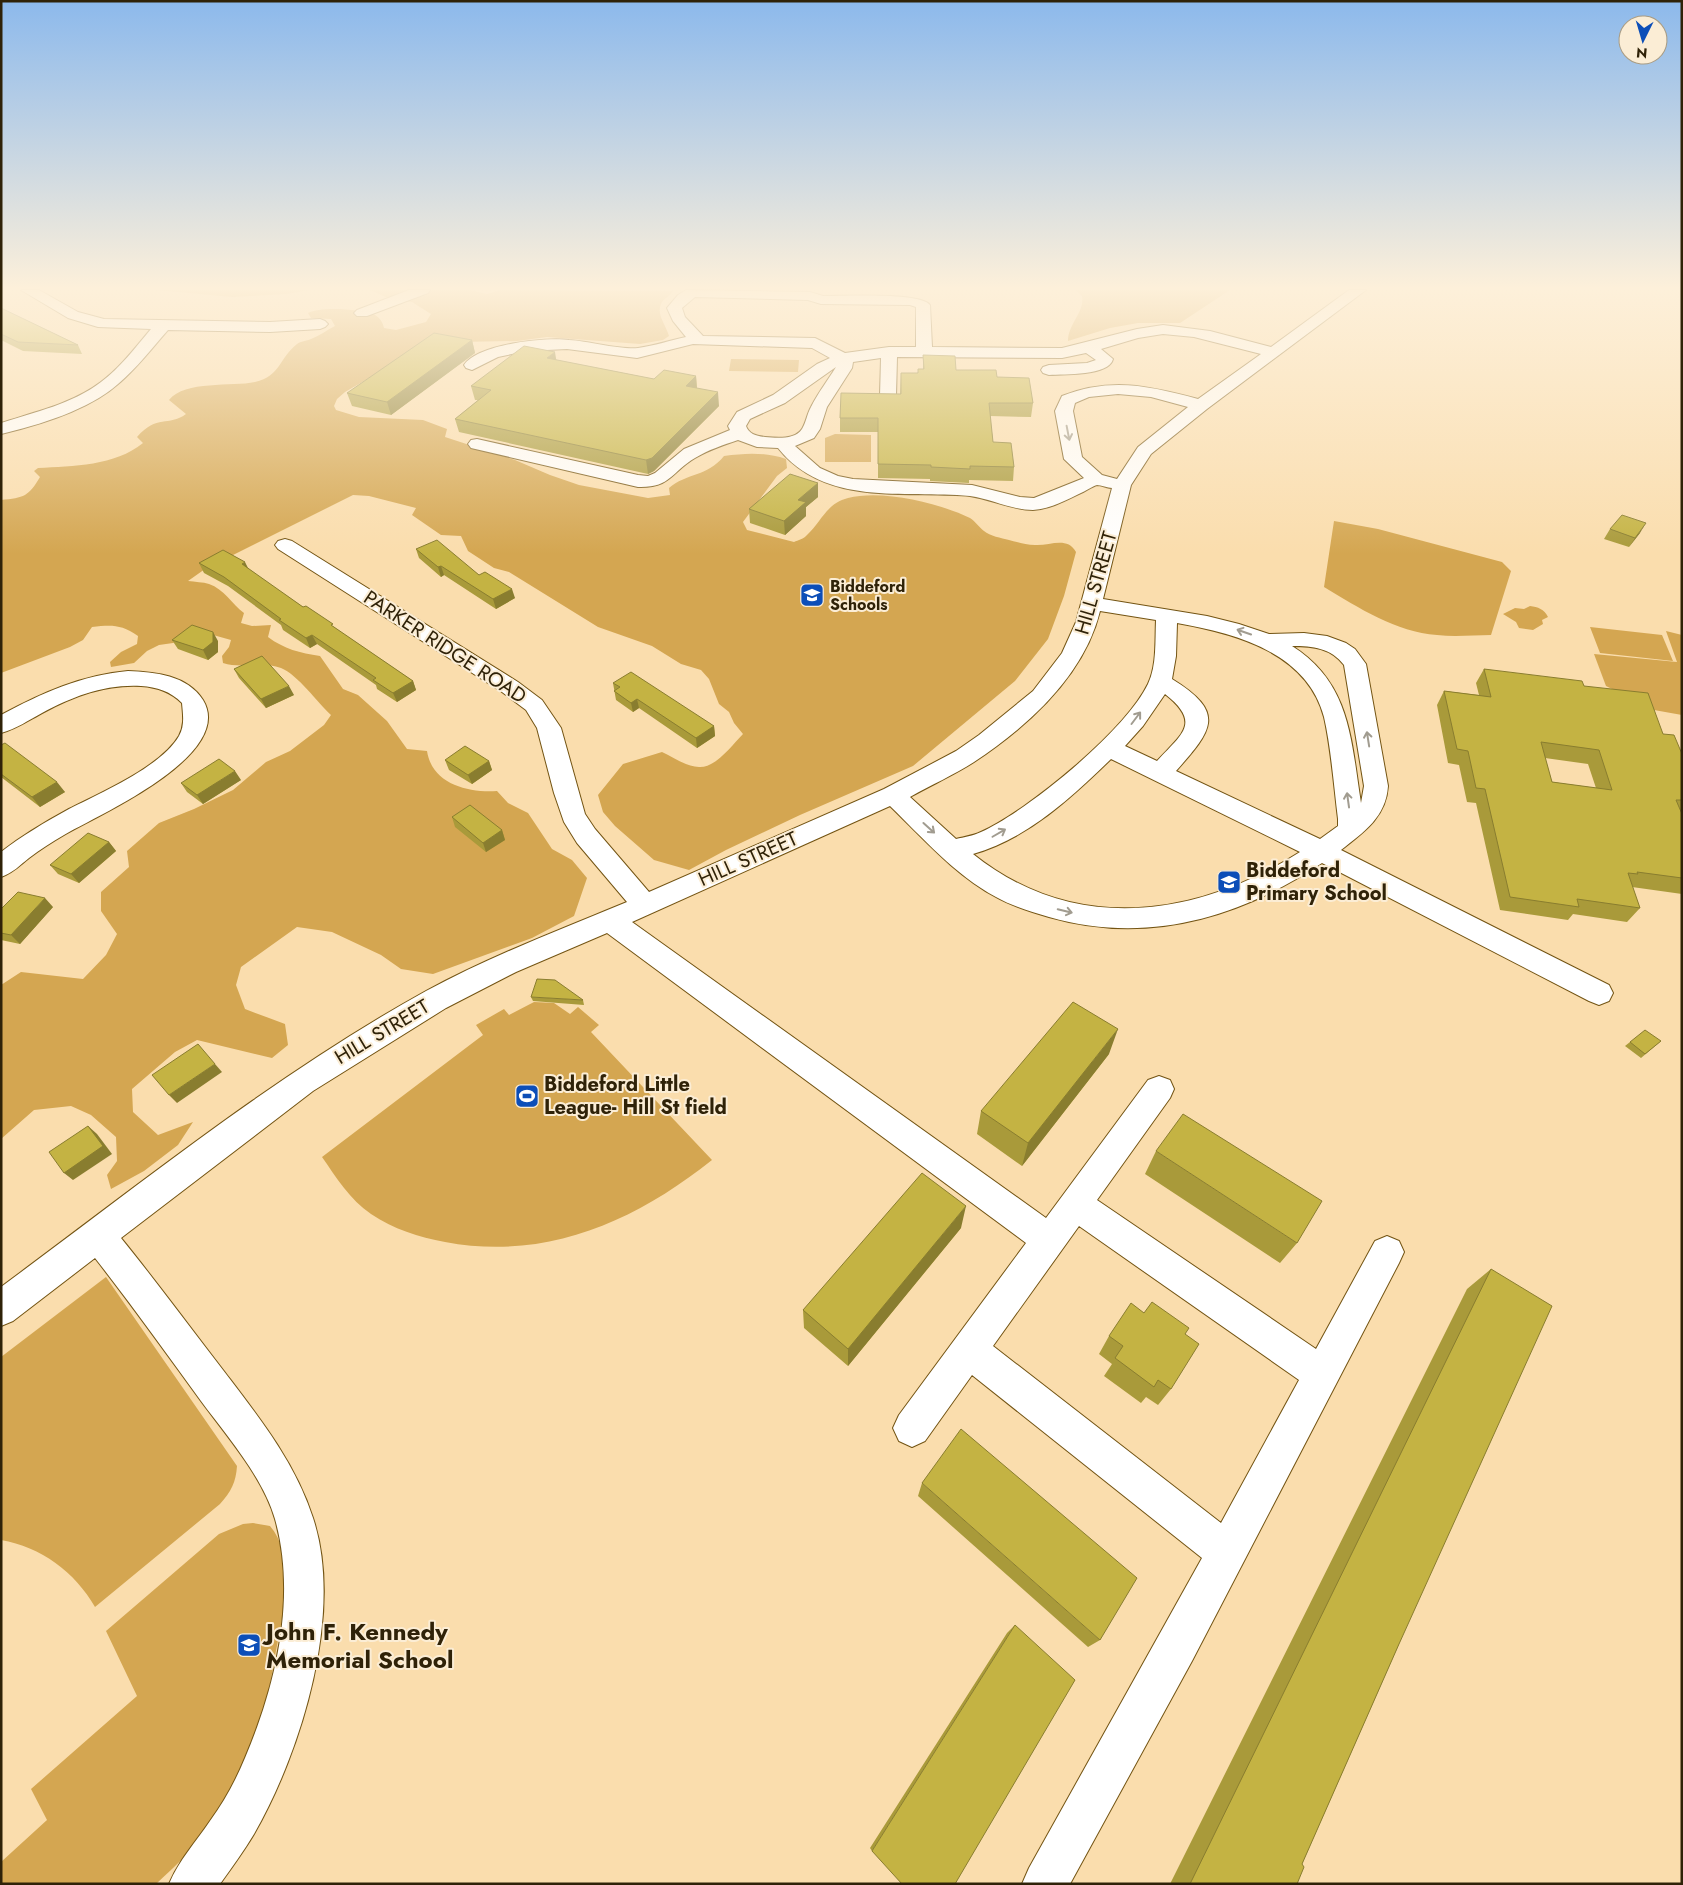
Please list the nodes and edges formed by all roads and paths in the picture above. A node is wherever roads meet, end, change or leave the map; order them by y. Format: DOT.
graph roads {
  1 [pos="114,378"];
  2 [pos="808,378"];
  3 [pos="838,378"];
  4 [pos="888,378"];
  5 [pos="1238,378"];
  6 [pos="888,396"];
  7 [pos="1201,405"];
  8 [pos="1,429"];
  9 [pos="740,433"];
  10 [pos="783,443"];
  11 [pos="477,444"];
  12 [pos="1096,479"];
  13 [pos="1122,485"];
  14 [pos="285,545"];
  15 [pos="1092,603"];
  16 [pos="1168,616"];
  17 [pos="1268,641"];
  18 [pos="1160,681"];
  19 [pos="1,724"];
  20 [pos="1109,748"];
  21 [pos="1160,773"];
  22 [pos="893,795"];
  23 [pos="1350,830"];
  24 [pos="953,849"];
  25 [pos="1323,852"];
  26 [pos="1,867"];
  27 [pos="645,905"];
  28 [pos="610,920"];
  29 [pos="1598,993"];
  30 [pos="1158,1089"];
  31 [pos="1075,1204"];
  32 [pos="98,1236"];
  33 [pos="1049,1240"];
  34 [pos="1387,1252"];
  35 [pos="1,1309"];
  36 [pos="969,1350"];
  37 [pos="1322,1375"];
  38 [pos="912,1428"];
  39 [pos="1226,1552"];
  40 [pos="192,1884"];
  41 [pos="1045,1884"];
  1 -- 8 [label="street"];
  2 -- 9 [label="street"];
  3 -- 10 [label="street"];
  4 -- 6 [label="street"];
  5 -- 7 [label="street, HILL STREET"];
  7 -- 12 [label="street, one-way"];
  7 -- 13 [label="street, HILL STREET"];
  9 -- 10 [label="street"];
  9 -- 11 [label="street"];
  10 -- 12 [label="street"];
  12 -- 13 [label="street"];
  13 -- 15 [label="street, HILL STREET"];
  14 -- 27 [label="street, PARKER RIDGE ROAD"];
  15 -- 16 [label="street"];
  15 -- 22 [label="street, HILL STREET"];
  17 -- 16 [label="street, one-way"];
  16 -- 18 [label="street"];
  23 -- 17 [label="street, one-way"];
  23 -- 17 [label="street, one-way"];
  20 -- 18 [label="street, one-way"];
  18 -- 21 [label="street"];
  19 -- 26 [label="street"];
  20 -- 21 [label="street"];
  24 -- 20 [label="street, one-way"];
  21 -- 25 [label="street"];
  22 -- 24 [label="street, one-way"];
  22 -- 27 [label="street, HILL STREET"];
  23 -- 25 [label="street"];
  24 -- 25 [label="street, one-way"];
  25 -- 29 [label="street"];
  27 -- 28 [label="street, HILL STREET"];
  28 -- 32 [label="street, HILL STREET"];
  28 -- 33 [label="street"];
  30 -- 31 [label="street"];
  31 -- 33 [label="street"];
  31 -- 37 [label="street"];
  32 -- 35 [label="street, HILL STREET"];
  32 -- 40 [label="street"];
  33 -- 36 [label="street"];
  34 -- 37 [label="street"];
  36 -- 38 [label="street"];
  36 -- 39 [label="street"];
  37 -- 39 [label="street"];
  39 -- 41 [label="street"];
}
